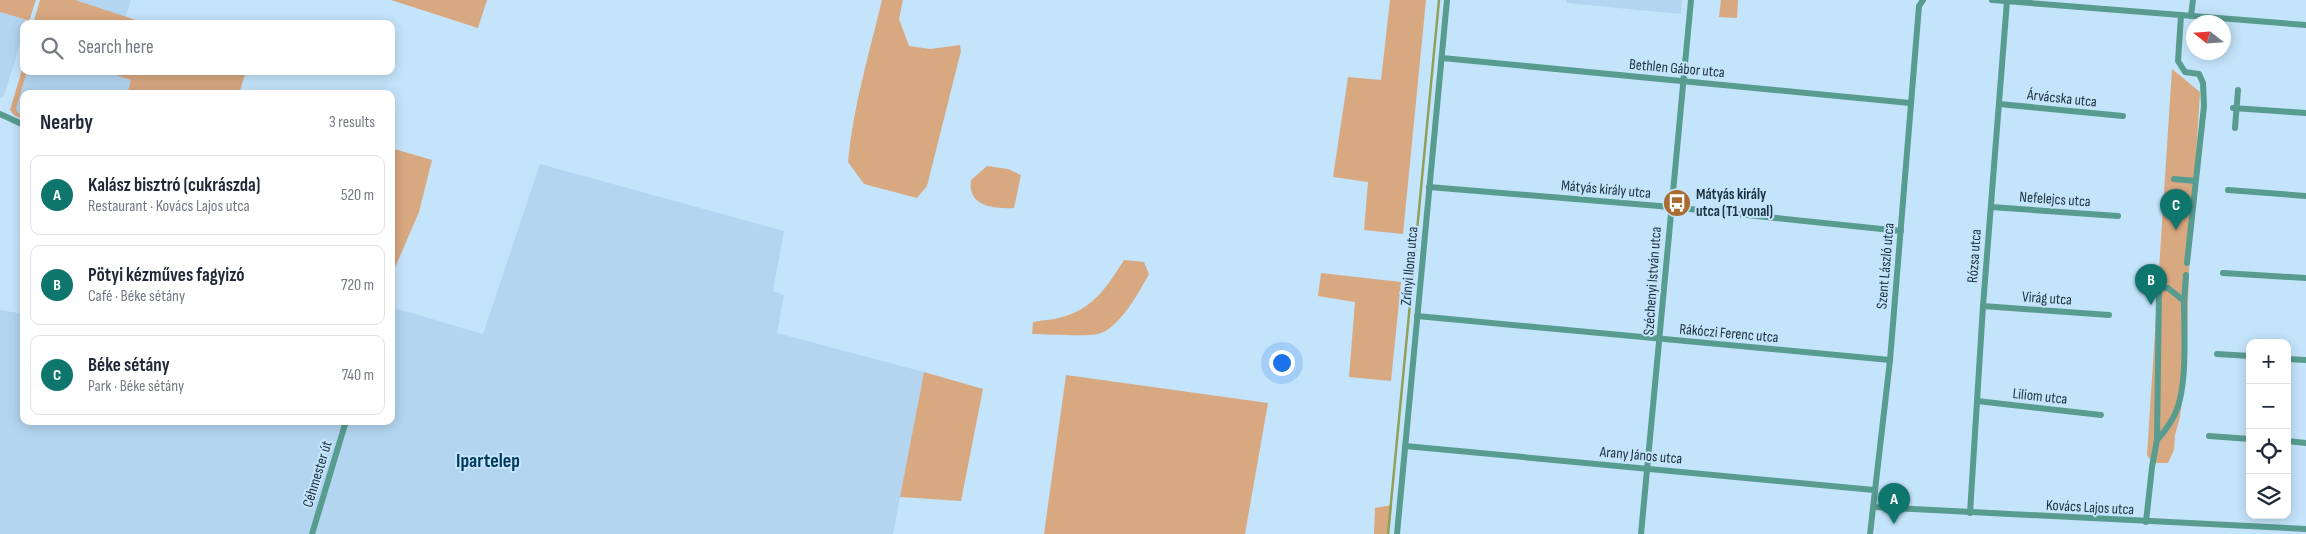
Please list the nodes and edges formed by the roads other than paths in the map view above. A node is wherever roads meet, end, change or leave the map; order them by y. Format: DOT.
graph roads {
  1 [pos="1447,0"];
  2 [pos="1691,0"];
  3 [pos="1923,0"];
  4 [pos="1992,0"];
  5 [pos="2193,0"];
  6 [pos="2007,1"];
  7 [pos="2181,15"];
  8 [pos="2191,15"];
  9 [pos="2186,16"];
  10 [pos="2231,19"];
  11 [pos="2306,25"];
  12 [pos="1442,58"];
  13 [pos="1682,81"];
  14 [pos="2238,90"];
  15 [pos="1910,103"];
  16 [pos="1999,104"];
  17 [pos="2234,108"];
  18 [pos="2306,113"];
  19 [pos="0,114"];
  20 [pos="2123,116"];
  21 [pos="20,123"];
  22 [pos="2235,128"];
  23 [pos="2174,179"];
  24 [pos="2195,181"];
  25 [pos="1429,187"];
  26 [pos="2228,190"];
  27 [pos="2306,196"];
  28 [pos="1991,206"];
  29 [pos="1671,207"];
  30 [pos="2118,216"];
  31 [pos="1901,230"];
  32 [pos="2187,263"];
  33 [pos="2223,273"];
  34 [pos="2186,275"];
  35 [pos="2306,278"];
  36 [pos="2184,301"];
  37 [pos="1983,306"];
  38 [pos="2108,315"];
  39 [pos="1417,316"];
  40 [pos="1661,339"];
  41 [pos="2217,354"];
  42 [pos="2246,356"];
  43 [pos="2291,359"];
  44 [pos="1890,360"];
  45 [pos="2306,360"];
  46 [pos="1977,401"];
  47 [pos="2102,415"];
  48 [pos="345,425"];
  49 [pos="2209,436"];
  50 [pos="2246,439"];
  51 [pos="2157,440"];
  52 [pos="2291,441"];
  53 [pos="2306,443"];
  54 [pos="1405,446"];
  55 [pos="1648,468"];
  56 [pos="1874,490"];
  57 [pos="1874,507"];
  58 [pos="1970,513"];
  59 [pos="2146,522"];
  60 [pos="2306,529"];
  61 [pos="312,534"];
  62 [pos="1397,534"];
  63 [pos="1641,534"];
  64 [pos="1870,534"];
  1 -- 12 [label="street, Zrínyi Ilona utca"];
  2 -- 13 [label="street, Széchenyi István utca"];
  3 -- 15 [label="street, Szent László utca"];
  4 -- 6 [label="street"];
  5 -- 8 [label="street"];
  6 -- 7 [label="street"];
  6 -- 16 [label="street, Rózsa utca"];
  7 -- 9 [label="street"];
  7 -- 24 [label="street"];
  10 -- 11 [label="street"];
  12 -- 13 [label="street, Bethlen Gábor utca"];
  12 -- 25 [label="street, Zrínyi Ilona utca"];
  13 -- 15 [label="street, Bethlen Gábor utca"];
  13 -- 29 [label="street, Széchenyi István utca"];
  14 -- 17 [label="street"];
  15 -- 31 [label="street, Szent László utca"];
  16 -- 20 [label="street, Árvácska utca"];
  16 -- 28 [label="street, Rózsa utca"];
  17 -- 18 [label="street"];
  17 -- 22 [label="street"];
  19 -- 21 [label="street"];
  23 -- 24 [label="street"];
  24 -- 32 [label="street"];
  25 -- 29 [label="street, Mátyás király utca"];
  25 -- 39 [label="street, Zrínyi Ilona utca"];
  26 -- 27 [label="street"];
  28 -- 30 [label="street, Nefelejcs utca"];
  28 -- 37 [label="street, Rózsa utca"];
  29 -- 31 [label="street, Mátyás király utca"];
  29 -- 40 [label="street, Széchenyi István utca"];
  31 -- 44 [label="street, Szent László utca"];
  33 -- 35 [label="street"];
  34 -- 36 [label="street"];
  36 -- 51 [label="street"];
  36 -- 51 [label="street"];
  37 -- 38 [label="street, Virág utca"];
  37 -- 46 [label="street, Rózsa utca"];
  39 -- 40 [label="street, Rákóczi Ferenc utca"];
  39 -- 54 [label="street, Zrínyi Ilona utca"];
  40 -- 44 [label="street, Rákóczi Ferenc utca"];
  40 -- 55 [label="street, Széchenyi István utca"];
  41 -- 42 [label="street"];
  43 -- 45 [label="street"];
  44 -- 56 [label="street, Szent László utca"];
  46 -- 47 [label="street, Liliom utca"];
  46 -- 58 [label="street, Rózsa utca"];
  48 -- 61 [label="street, Céhmester út"];
  49 -- 50 [label="street"];
  51 -- 59 [label="street"];
  52 -- 53 [label="street"];
  54 -- 55 [label="street, Arany János utca"];
  54 -- 62 [label="street, Zrínyi Ilona utca"];
  55 -- 56 [label="street, Arany János utca"];
  55 -- 63 [label="street, Széchenyi István utca"];
  56 -- 57 [label="street, Szent László utca"];
  57 -- 58 [label="street, Kovács Lajos utca"];
  57 -- 64 [label="street, Szent László utca"];
  58 -- 59 [label="street, Kovács Lajos utca"];
  59 -- 60 [label="street, Kovács Lajos utca"];
}
